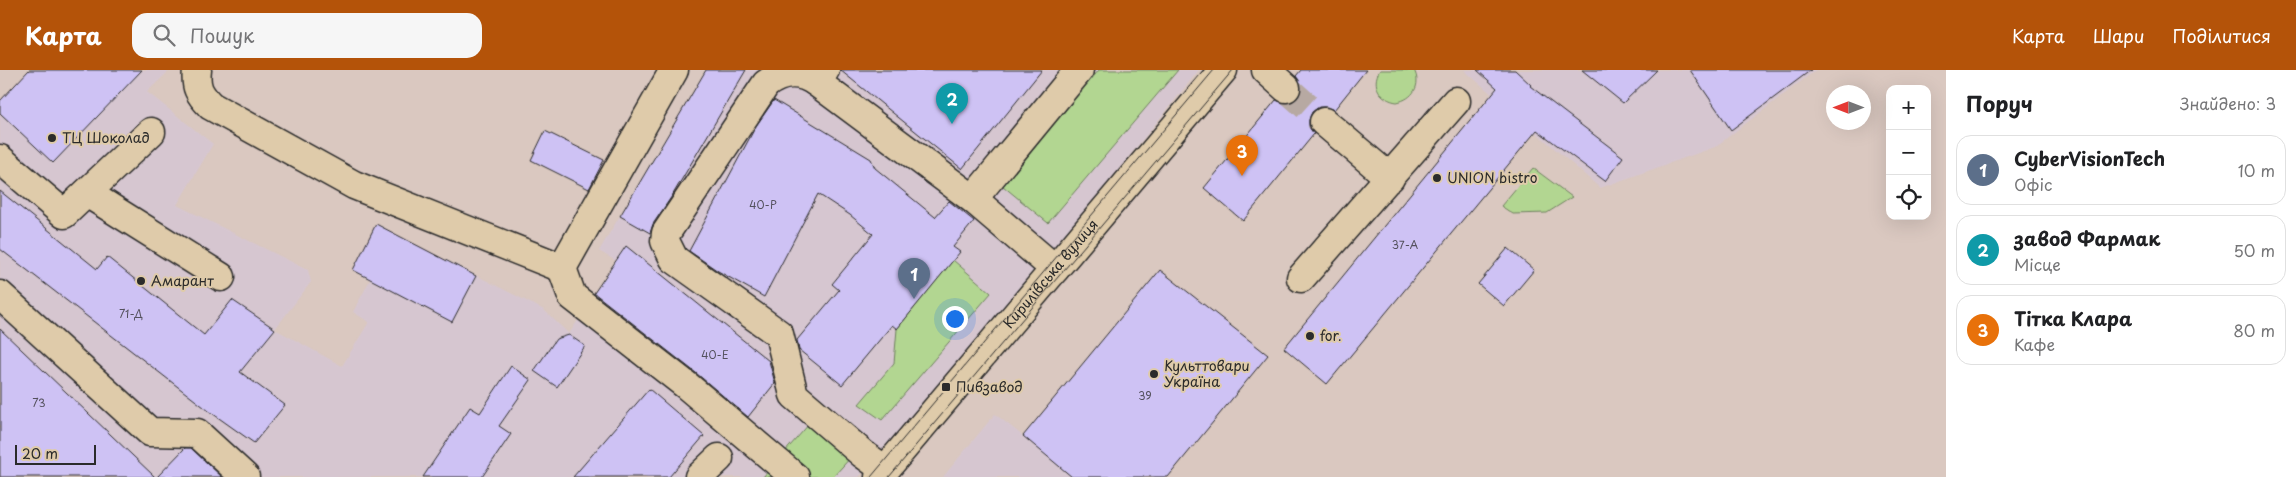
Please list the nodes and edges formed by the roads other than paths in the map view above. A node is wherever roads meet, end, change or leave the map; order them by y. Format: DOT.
graph roads {
  1 [pos="197,70"];
  2 [pos="674,70"];
  3 [pos="1079,70"];
  4 [pos="1223,70"];
  5 [pos="1266,70"];
  6 [pos="820,76"];
  7 [pos="1286,88"];
  8 [pos="1456,102"];
  9 [pos="1324,122"];
  10 [pos="151,132"];
  11 [pos="0,159"];
  12 [pos="1390,178"];
  13 [pos="87,193"];
  14 [pos="973,199"];
  15 [pos="562,268"];
  16 [pos="1055,269"];
  17 [pos="220,277"];
  18 [pos="1301,278"];
  19 [pos="0,295"];
  20 [pos="719,458"];
  21 [pos="882,474"];
  22 [pos="245,477"];
  23 [pos="699,477"];
  24 [pos="795,477"];
  1 -- 15 [label="street"];
  2 -- 15 [label="street"];
  3 -- 14 [label="street"];
  4 -- 16 [label="street, Кирилівська вулиця"];
  5 -- 7 [label="street"];
  6 -- 14 [label="street"];
  6 -- 21 [label="street"];
  8 -- 12 [label="street"];
  9 -- 12 [label="street"];
  10 -- 13 [label="street"];
  11 -- 13 [label="street"];
  12 -- 18 [label="street"];
  13 -- 17 [label="street"];
  14 -- 16 [label="street"];
  15 -- 24 [label="street"];
  16 -- 21 [label="street, Кирилівська вулиця"];
  19 -- 22 [label="street"];
  20 -- 23 [label="street"];
}
